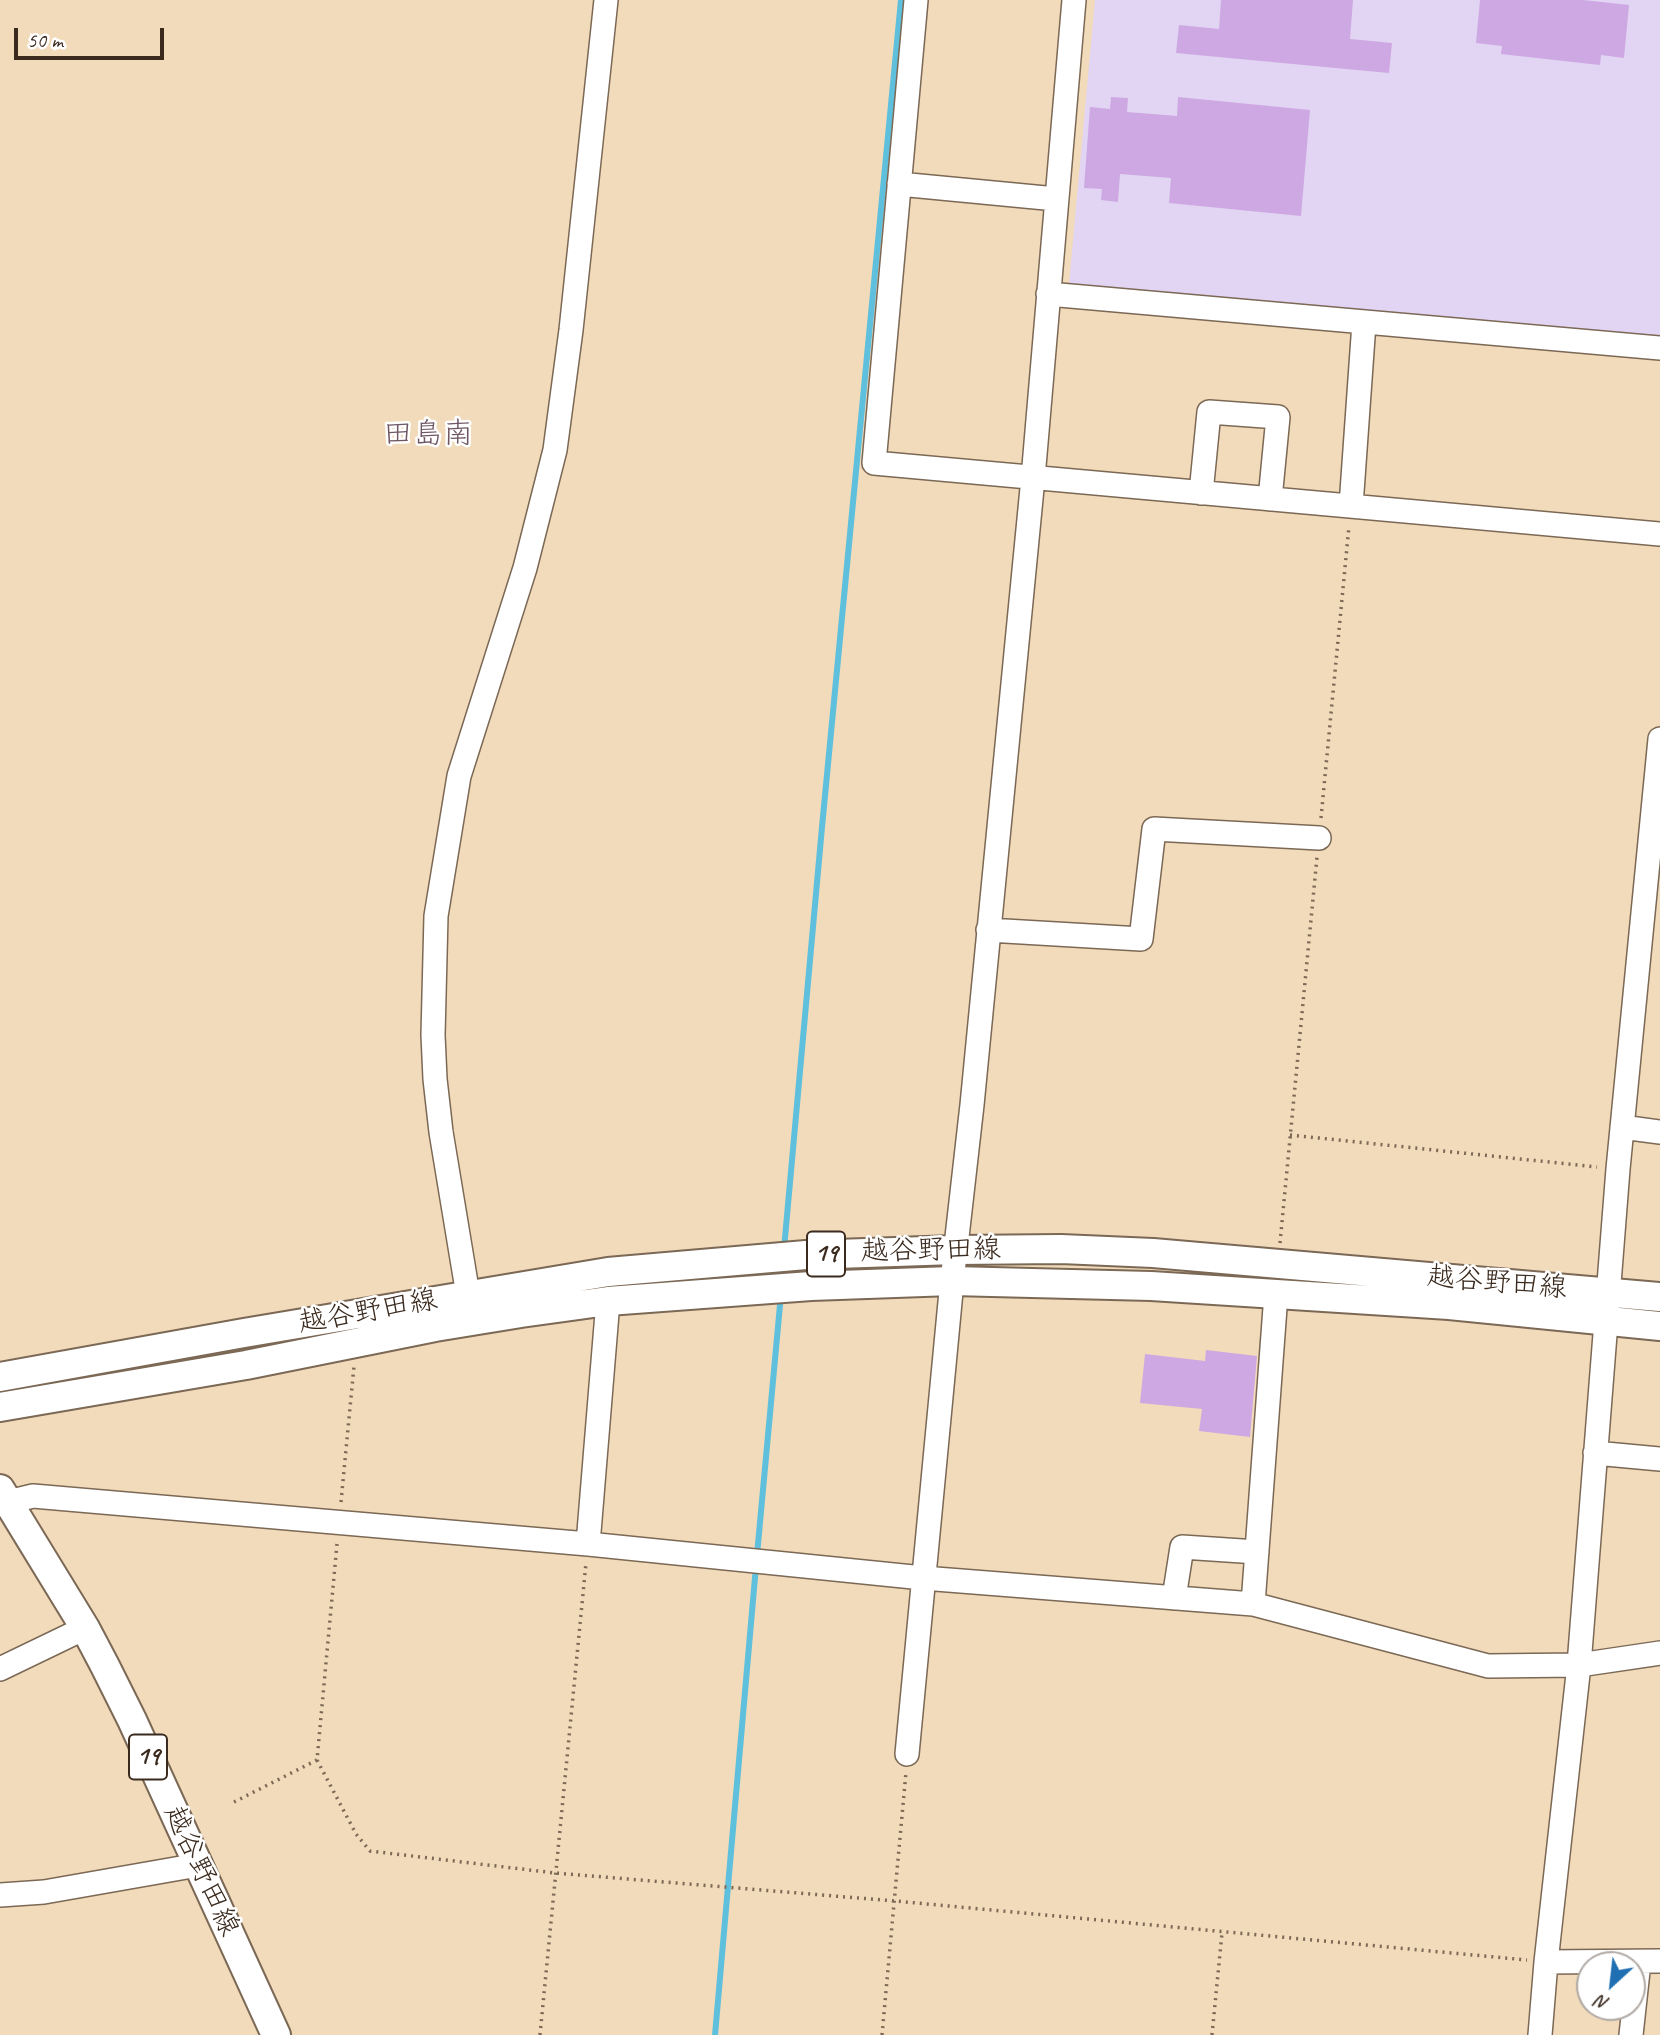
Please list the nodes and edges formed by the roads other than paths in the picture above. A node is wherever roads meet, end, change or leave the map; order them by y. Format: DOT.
graph roads {
  1 [pos="606,0"];
  2 [pos="916,0"];
  3 [pos="1074,0"];
  4 [pos="899,184"];
  5 [pos="1056,199"];
  6 [pos="1048,294"];
  7 [pos="1364,323"];
  8 [pos="1660,348"];
  9 [pos="1033,478"];
  10 [pos="1201,493"];
  11 [pos="1270,499"];
  12 [pos="1351,506"];
  13 [pos="1660,534"];
  14 [pos="1660,739"];
  15 [pos="1319,838"];
  16 [pos="988,930"];
  17 [pos="1622,1127"];
  18 [pos="1660,1132"];
  19 [pos="955,1250"];
  20 [pos="952,1281"];
  21 [pos="1608,1293"];
  22 [pos="1276,1294"];
  23 [pos="468,1295"];
  24 [pos="1660,1297"];
  25 [pos="608,1301"];
  26 [pos="1605,1321"];
  27 [pos="1660,1326"];
  28 [pos="0,1377"];
  29 [pos="0,1407"];
  30 [pos="1595,1453"];
  31 [pos="1660,1459"];
  32 [pos="4,1496"];
  33 [pos="588,1544"];
  34 [pos="1257,1552"];
  35 [pos="923,1578"];
  36 [pos="1174,1598"];
  37 [pos="1253,1604"];
  38 [pos="85,1628"];
  39 [pos="1660,1653"];
  40 [pos="1579,1665"];
  41 [pos="0,1670"];
  42 [pos="907,1754"];
  43 [pos="198,1864"];
  44 [pos="0,1895"];
  45 [pos="1546,1962"];
  46 [pos="1649,1962"];
  47 [pos="276,2035"];
  48 [pos="1540,2035"];
  49 [pos="1631,2035"];
  1 -- 23 [label="street"];
  2 -- 4 [label="street"];
  3 -- 5 [label="street"];
  4 -- 5 [label="street"];
  4 -- 9 [label="street"];
  5 -- 6 [label="street"];
  6 -- 7 [label="street"];
  6 -- 9 [label="street"];
  7 -- 8 [label="street"];
  7 -- 12 [label="street"];
  9 -- 10 [label="street"];
  9 -- 16 [label="street"];
  10 -- 11 [label="street"];
  10 -- 11 [label="street"];
  11 -- 12 [label="street"];
  12 -- 13 [label="street"];
  14 -- 17 [label="street"];
  15 -- 16 [label="street"];
  16 -- 19 [label="street"];
  17 -- 18 [label="street"];
  17 -- 21 [label="street"];
  19 -- 20 [label="street"];
  19 -- 21 [label="main road, 越谷野田線 / 19"];
  19 -- 23 [label="main road, 越谷野田線 / 19"];
  20 -- 22 [label="main road, 越谷野田線 / 19"];
  20 -- 25 [label="main road, 越谷野田線 / 19"];
  20 -- 35 [label="street"];
  21 -- 24 [label="main road, 越谷野田線 / 19"];
  21 -- 26 [label="street"];
  22 -- 26 [label="main road, 越谷野田線 / 19"];
  22 -- 34 [label="street"];
  23 -- 28 [label="main road, 越谷野田線 / 19"];
  25 -- 29 [label="main road, 越谷野田線 / 19"];
  25 -- 33 [label="street"];
  26 -- 27 [label="main road, 越谷野田線 / 19"];
  26 -- 30 [label="street"];
  30 -- 31 [label="street"];
  30 -- 40 [label="street"];
  32 -- 33 [label="street"];
  32 -- 38 [label="main road, 越谷野田線 / 19"];
  33 -- 35 [label="street"];
  34 -- 36 [label="street"];
  34 -- 37 [label="street"];
  35 -- 36 [label="street"];
  35 -- 42 [label="street"];
  36 -- 37 [label="street"];
  37 -- 40 [label="street"];
  38 -- 41 [label="street"];
  38 -- 43 [label="main road, 越谷野田線 / 19"];
  39 -- 40 [label="street"];
  40 -- 45 [label="street"];
  43 -- 44 [label="street"];
  43 -- 47 [label="main road, 越谷野田線 / 19"];
  45 -- 46 [label="street"];
  45 -- 48 [label="street"];
  46 -- 49 [label="street"];
}
